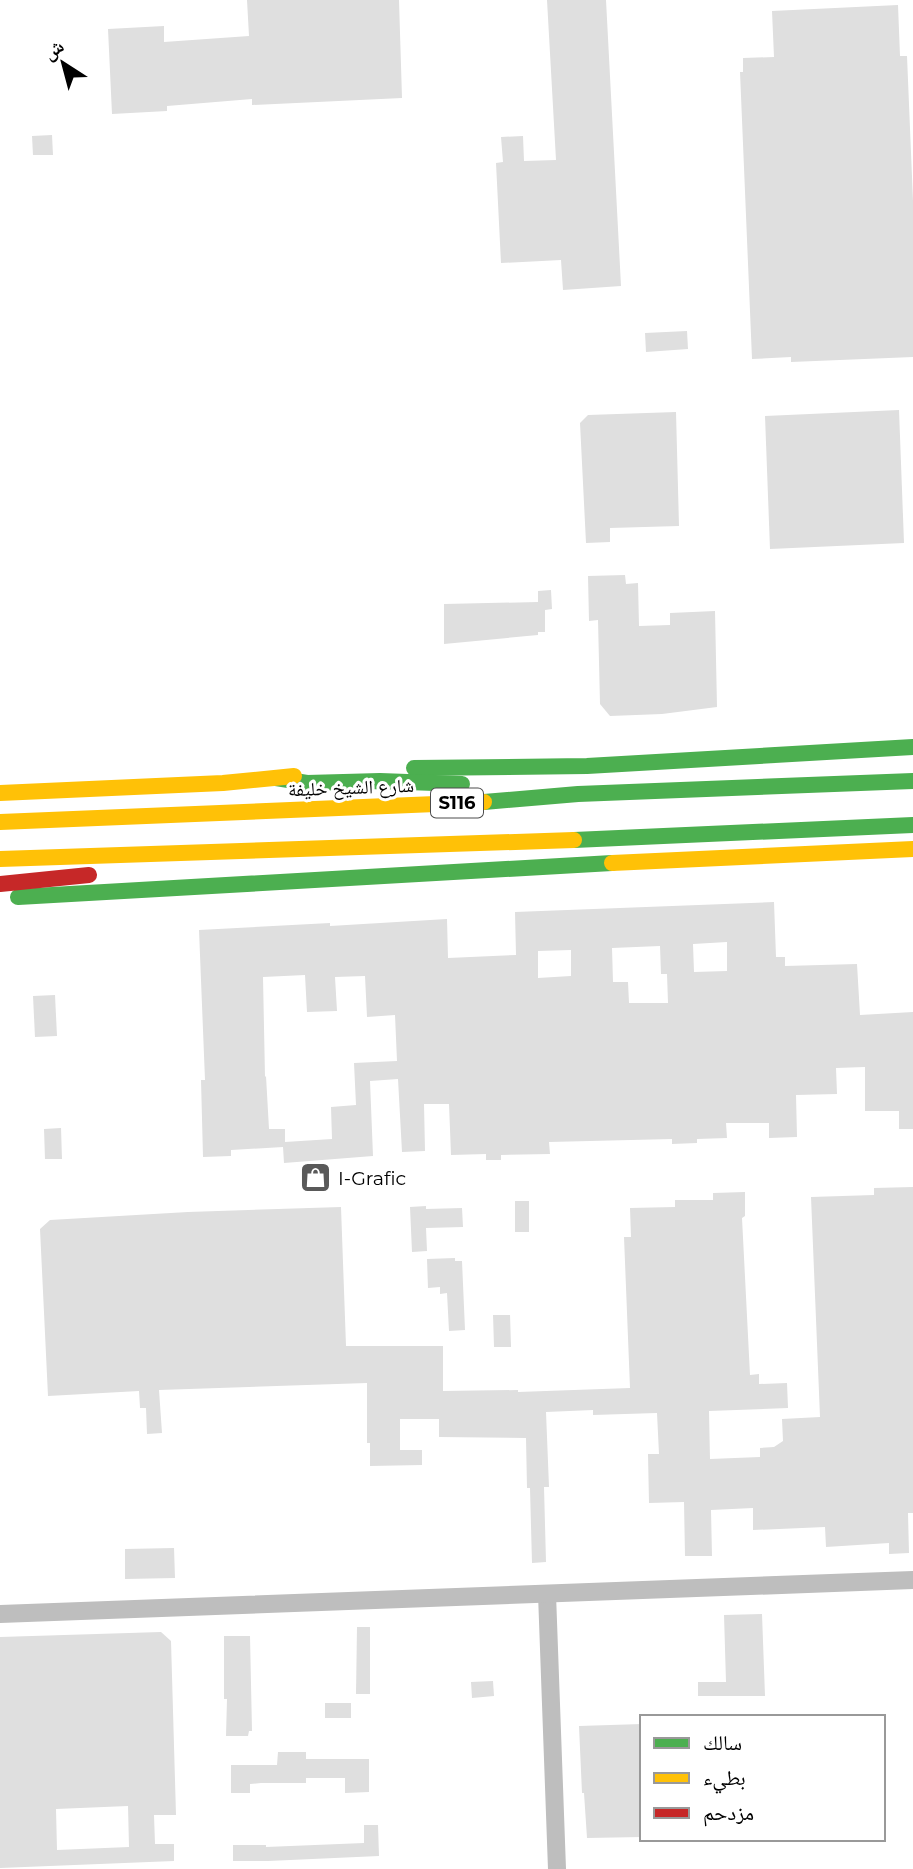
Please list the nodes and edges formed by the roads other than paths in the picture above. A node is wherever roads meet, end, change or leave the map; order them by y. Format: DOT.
graph roads {
  1 [pos="912,746"];
  2 [pos="276,778"];
  3 [pos="913,781"];
  4 [pos="476,784"];
  5 [pos="506,784"];
  6 [pos="0,787"];
  7 [pos="20,792"];
  8 [pos="0,793"];
  9 [pos="578,794"];
  10 [pos="0,822"];
  11 [pos="913,825"];
  12 [pos="913,849"];
  13 [pos="197,851"];
  14 [pos="0,859"];
  15 [pos="128,872"];
  16 [pos="102,874"];
  17 [pos="0,884"];
  18 [pos="0,898"];
  19 [pos="913,1580"];
  20 [pos="547,1594"];
  21 [pos="0,1614"];
  22 [pos="557,1869"];
  1 -- 2 [label="main road"];
  2 -- 4 [label="main road"];
  2 -- 7 [label="main road"];
  3 -- 9 [label="main road, شارع الشيخ خليفة / S116"];
  5 -- 9 [label="main road"];
  6 -- 7 [label="main road"];
  7 -- 8 [label="main road"];
  9 -- 10 [label="main road, شارع الشيخ خليفة / S116"];
  11 -- 13 [label="main road, S116"];
  12 -- 18 [label="main road"];
  13 -- 14 [label="main road, S116"];
  13 -- 15 [label="main road"];
  16 -- 17 [label="main road"];
  19 -- 20 [label="street"];
  20 -- 21 [label="street"];
  20 -- 22 [label="street"];
}
